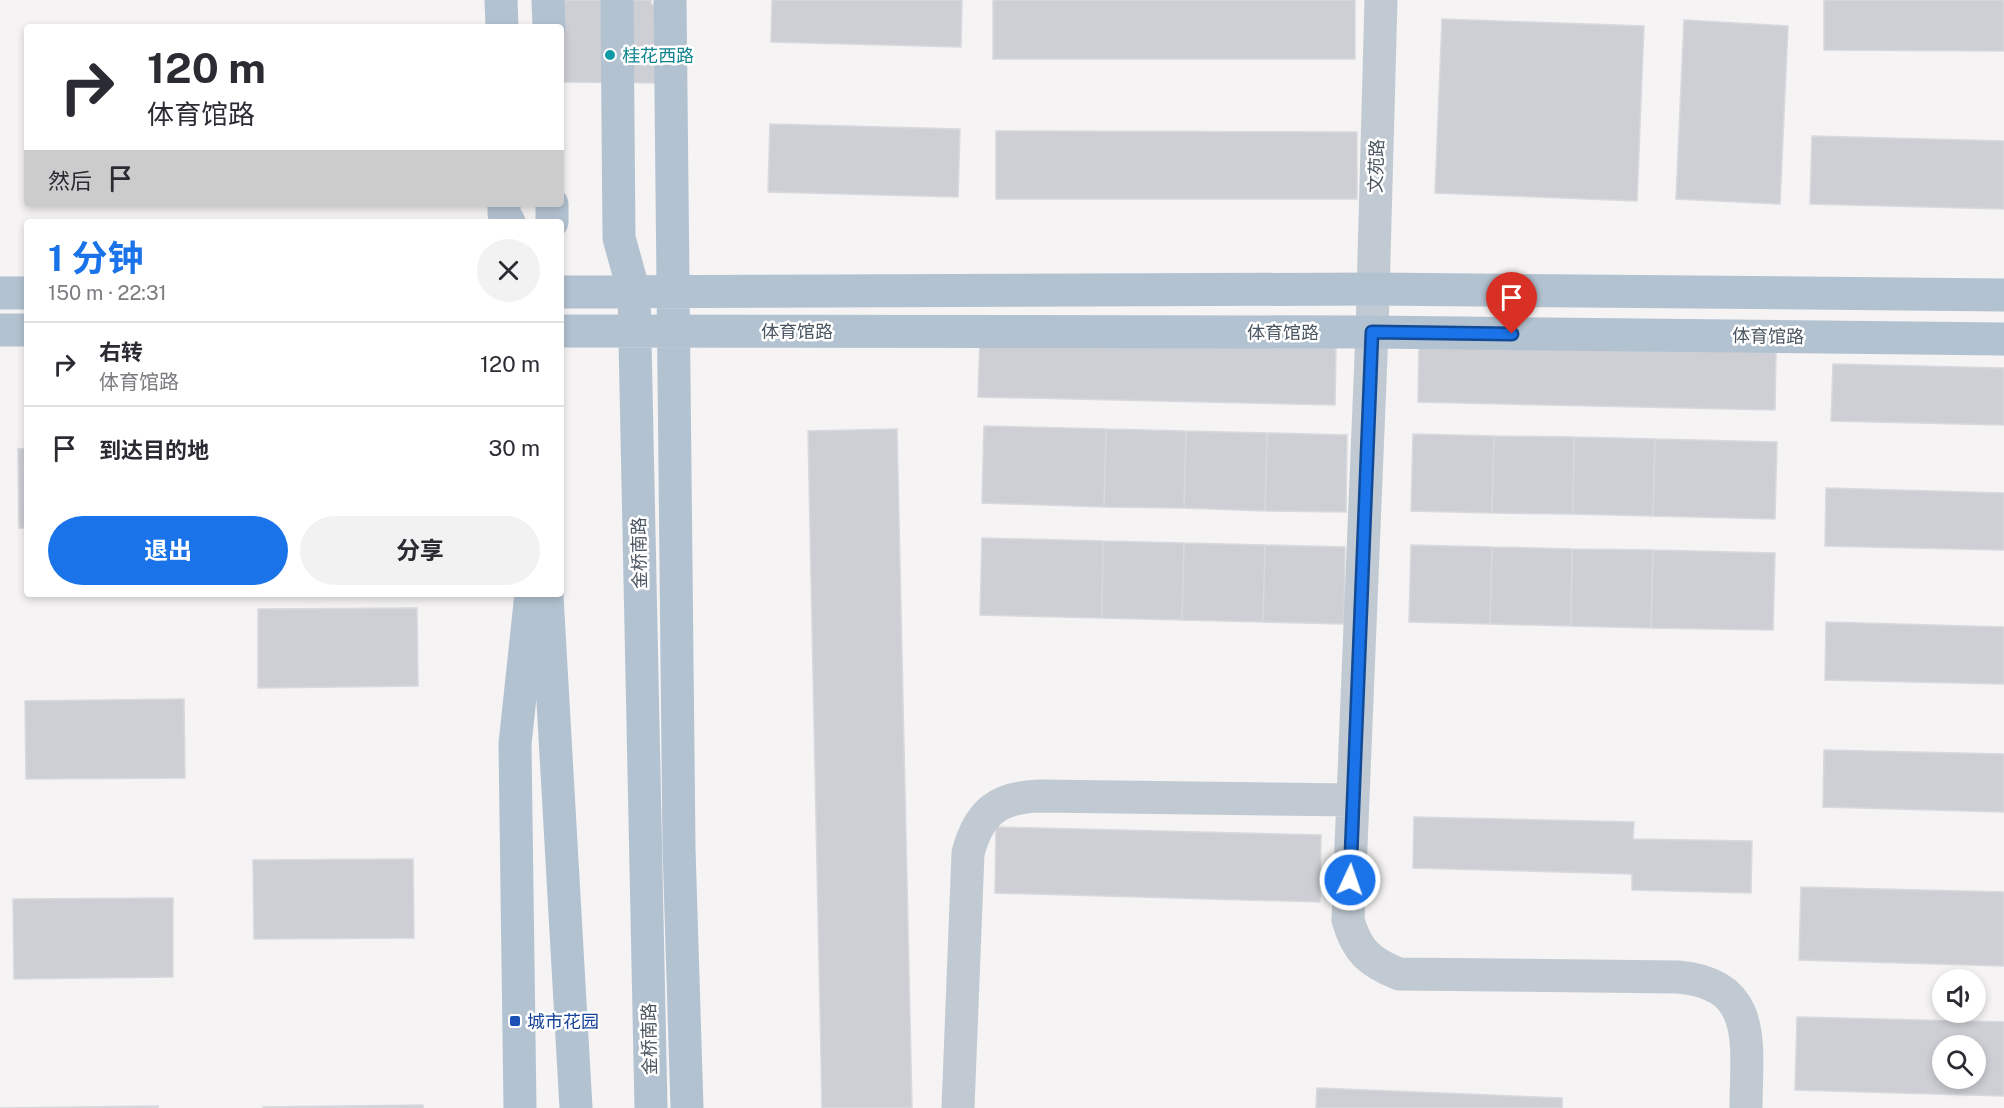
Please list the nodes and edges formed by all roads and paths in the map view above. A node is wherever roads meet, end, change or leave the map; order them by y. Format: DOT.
graph roads {
  1 [pos="501,0"];
  2 [pos="548,0"];
  3 [pos="617,0"];
  4 [pos="670,0"];
  5 [pos="1381,0"];
  6 [pos="502,24"];
  7 [pos="549,24"];
  8 [pos="1373,289"];
  9 [pos="564,292"];
  10 [pos="634,292"];
  11 [pos="673,292"];
  12 [pos="0,293"];
  13 [pos="24,293"];
  14 [pos="2004,295"];
  15 [pos="0,330"];
  16 [pos="24,330"];
  17 [pos="674,330"];
  18 [pos="564,331"];
  19 [pos="635,331"];
  20 [pos="1372,332"];
  21 [pos="2004,339"];
  22 [pos="531,597"];
  23 [pos="547,597"];
  24 [pos="1353,800"];
  25 [pos="520,1108"];
  26 [pos="576,1108"];
  27 [pos="651,1108"];
  28 [pos="687,1108"];
  29 [pos="958,1108"];
  30 [pos="1746,1108"];
  1 -- 6 [label="main road"];
  2 -- 7 [label="main road"];
  3 -- 10 [label="main road, 金桥南路"];
  4 -- 11 [label="main road, 金桥南路"];
  5 -- 8 [label="street, 文苑路"];
  8 -- 11 [label="main road"];
  8 -- 14 [label="main road"];
  8 -- 20 [label="street, 文苑路"];
  9 -- 10 [label="main road"];
  10 -- 11 [label="main road"];
  10 -- 19 [label="main road, 金桥南路"];
  11 -- 17 [label="main road, 金桥南路"];
  12 -- 13 [label="main road"];
  15 -- 16 [label="main road"];
  17 -- 19 [label="main road, 体育馆路"];
  17 -- 20 [label="main road, 体育馆路"];
  17 -- 28 [label="main road, 金桥南路"];
  18 -- 19 [label="main road, 体育馆路"];
  19 -- 27 [label="main road, 金桥南路"];
  20 -- 21 [label="main road, 体育馆路"];
  20 -- 24 [label="street, 文苑路"];
  22 -- 25 [label="main road"];
  23 -- 26 [label="main road"];
  24 -- 29 [label="street"];
  24 -- 30 [label="street, 文苑路"];
}
